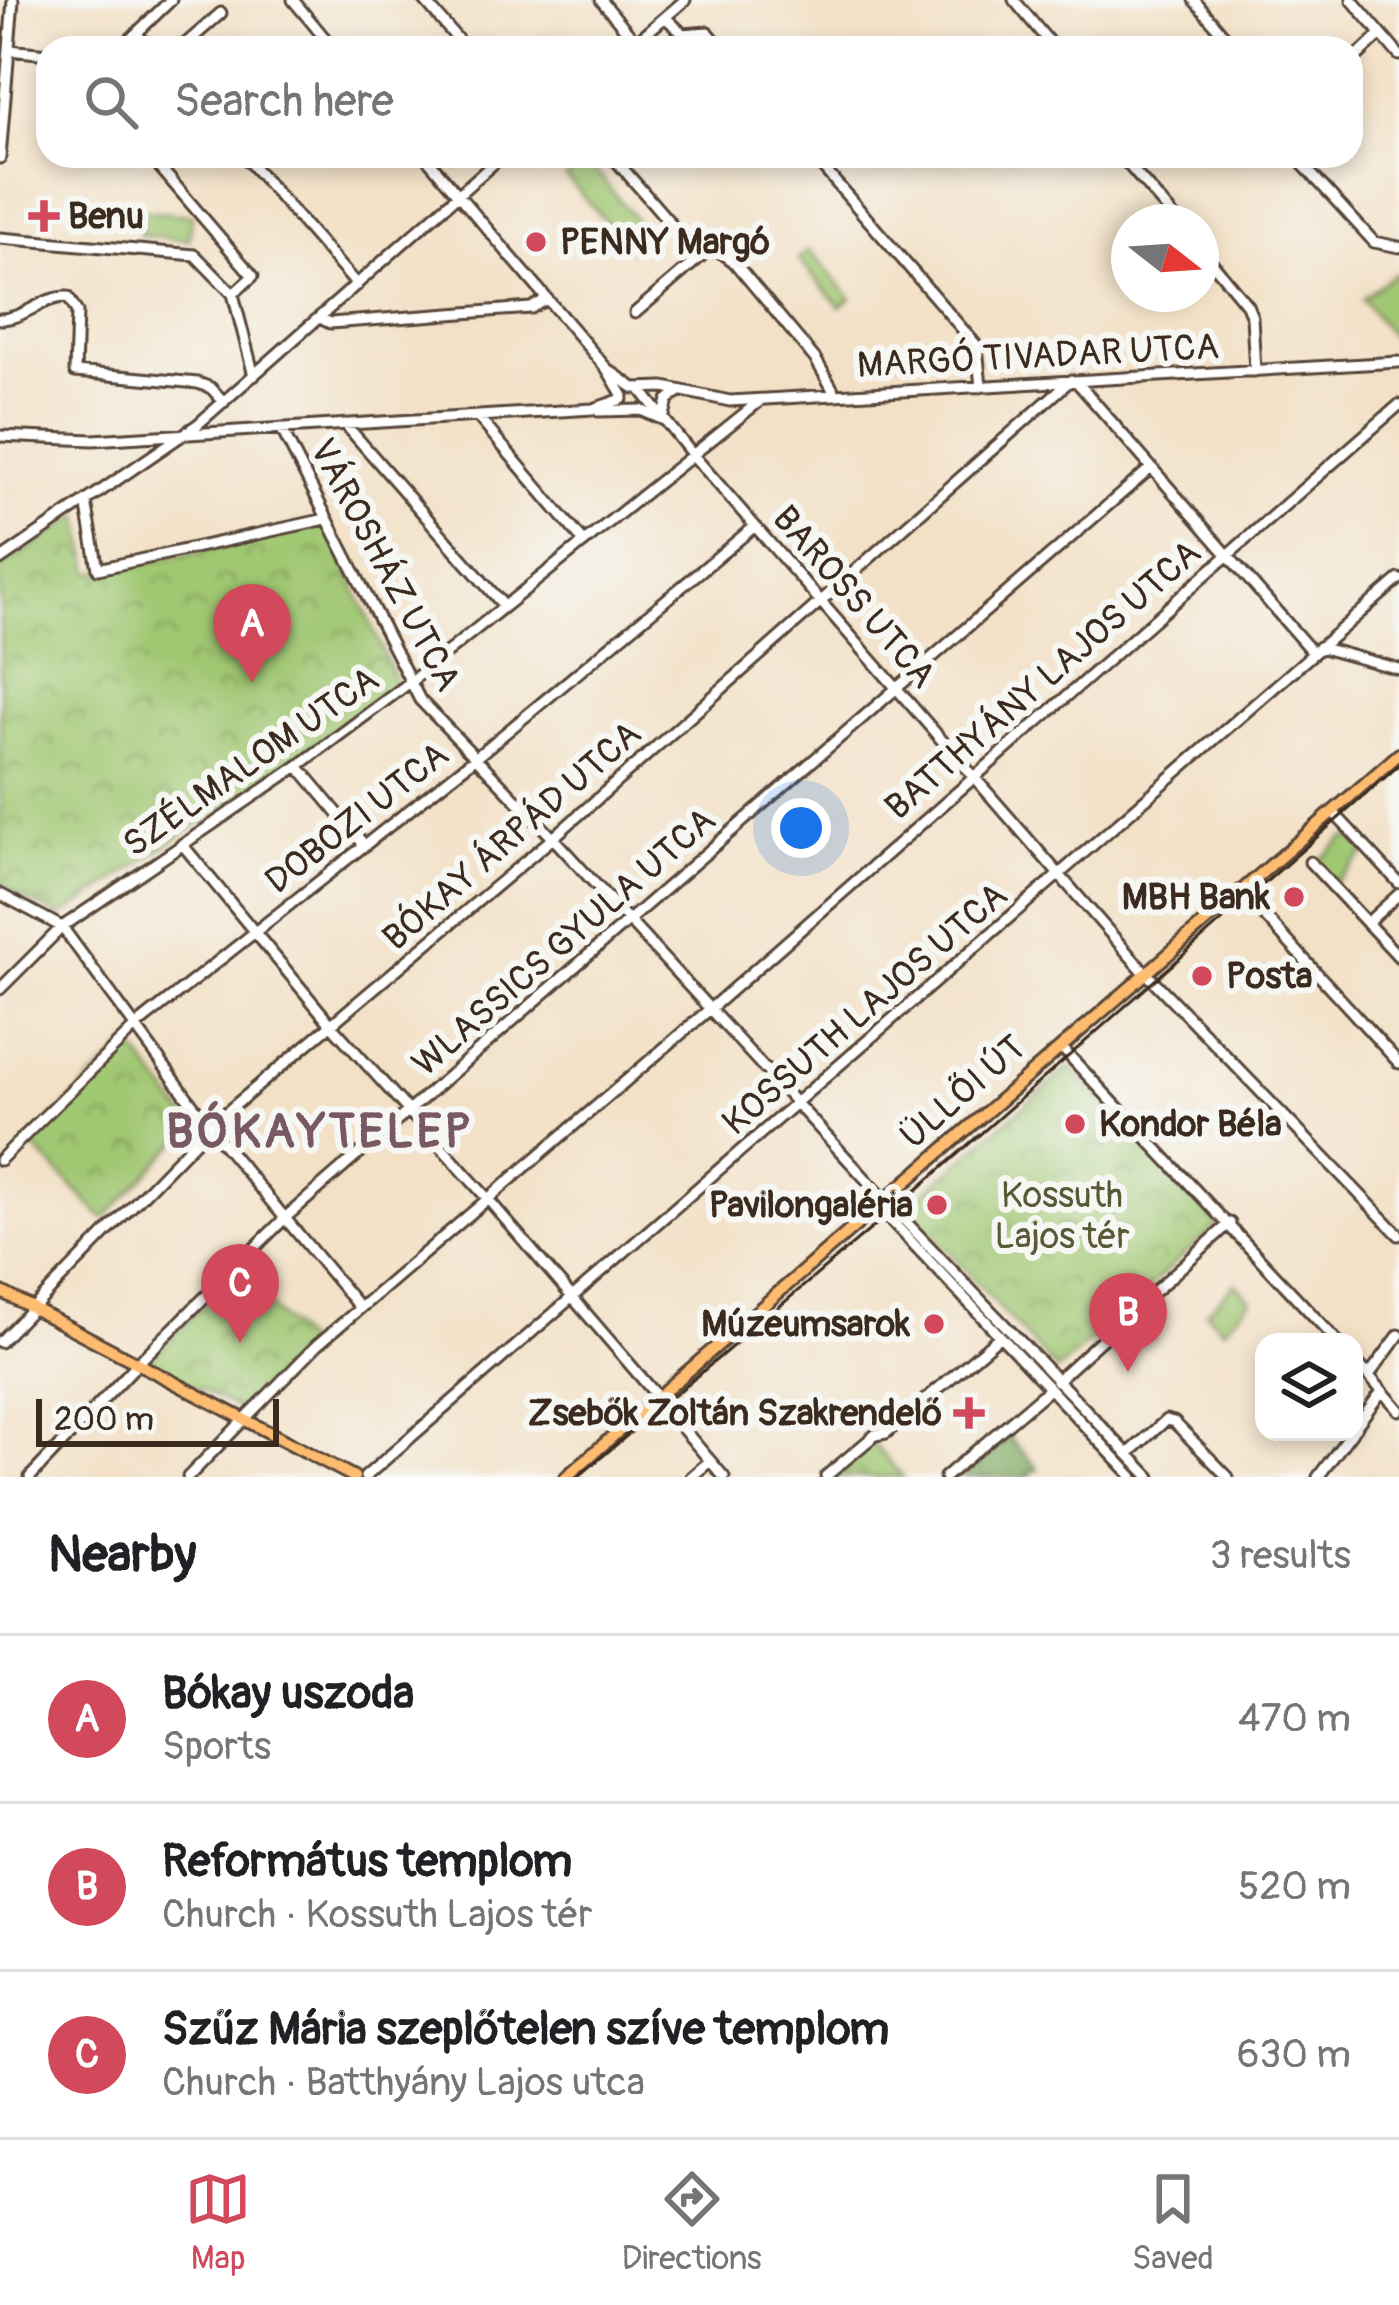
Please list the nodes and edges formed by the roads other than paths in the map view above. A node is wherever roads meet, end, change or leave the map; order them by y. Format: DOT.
graph roads {
  1 [pos="14,0"];
  2 [pos="172,0"];
  3 [pos="293,0"];
  4 [pos="424,0"];
  5 [pos="602,0"];
  6 [pos="686,0"];
  7 [pos="1014,0"];
  8 [pos="1194,0"];
  9 [pos="1352,0"];
  10 [pos="221,13"];
  11 [pos="665,17"];
  12 [pos="5,25"];
  13 [pos="136,34"];
  14 [pos="1381,34"];
  15 [pos="195,36"];
  16 [pos="324,36"];
  17 [pos="455,36"];
  18 [pos="627,36"];
  19 [pos="643,36"];
  20 [pos="711,36"];
  21 [pos="1044,36"];
  22 [pos="1224,36"];
  23 [pos="9,50"];
  24 [pos="1363,51"];
  25 [pos="36,53"];
  26 [pos="1399,56"];
  27 [pos="1,123"];
  28 [pos="0,158"];
  29 [pos="160,168"];
  30 [pos="255,168"];
  31 [pos="435,168"];
  32 [pos="488,168"];
  33 [pos="622,168"];
  34 [pos="823,168"];
  35 [pos="1131,168"];
  36 [pos="1305,168"];
  37 [pos="458,195"];
  38 [pos="1162,204"];
  39 [pos="216,235"];
  40 [pos="0,238"];
  41 [pos="1399,247"];
  42 [pos="706,252"];
  43 [pos="196,255"];
  44 [pos="1219,271"];
  45 [pos="357,285"];
  46 [pos="233,294"];
  47 [pos="547,299"];
  48 [pos="635,313"];
  49 [pos="320,317"];
  50 [pos="0,319"];
  51 [pos="1399,362"];
  52 [pos="607,369"];
  53 [pos="1255,371"];
  54 [pos="254,376"];
  55 [pos="1073,380"];
  56 [pos="981,387"];
  57 [pos="680,391"];
  58 [pos="836,395"];
  59 [pos="623,397"];
  60 [pos="640,399"];
  61 [pos="760,400"];
  62 [pos="221,404"];
  63 [pos="1399,405"];
  64 [pos="593,409"];
  65 [pos="478,417"];
  66 [pos="663,419"];
  67 [pos="345,424"];
  68 [pos="281,428"];
  69 [pos="230,431"];
  70 [pos="185,434"];
  71 [pos="0,436"];
  72 [pos="692,454"];
  73 [pos="1151,468"];
  74 [pos="86,502"];
  75 [pos="326,519"];
  76 [pos="755,526"];
  77 [pos="584,542"];
  78 [pos="1227,555"];
  79 [pos="0,560"];
  80 [pos="1399,579"];
  81 [pos="820,601"];
  82 [pos="504,606"];
  83 [pos="1316,650"];
  84 [pos="1399,669"];
  85 [pos="409,683"];
  86 [pos="899,688"];
  87 [pos="1399,754"];
  88 [pos="474,759"];
  89 [pos="298,766"];
  90 [pos="973,776"];
  91 [pos="1333,812"];
  92 [pos="553,838"];
  93 [pos="182,844"];
  94 [pos="364,846"];
  95 [pos="1310,862"];
  96 [pos="1059,877"];
  97 [pos="1399,883"];
  98 [pos="1241,890"];
  99 [pos="0,893"];
  100 [pos="1399,894"];
  101 [pos="630,922"];
  102 [pos="1367,923"];
  103 [pos="62,927"];
  104 [pos="257,932"];
  105 [pos="1399,957"];
  106 [pos="1145,973"];
  107 [pos="0,989"];
  108 [pos="710,1009"];
  109 [pos="136,1026"];
  110 [pos="333,1027"];
  111 [pos="1061,1047"];
  112 [pos="1399,1063"];
  113 [pos="799,1104"];
  114 [pos="410,1110"];
  115 [pos="209,1127"];
  116 [pos="0,1160"];
  117 [pos="487,1198"];
  118 [pos="884,1200"];
  119 [pos="286,1217"];
  120 [pos="1230,1223"];
  121 [pos="1399,1235"];
  122 [pos="926,1250"];
  123 [pos="0,1291"];
  124 [pos="570,1298"];
  125 [pos="33,1308"];
  126 [pos="360,1308"];
  127 [pos="1331,1333"];
  128 [pos="1399,1335"];
  129 [pos="999,1337"];
  130 [pos="0,1342"];
  131 [pos="138,1363"];
  132 [pos="1363,1369"];
  133 [pos="1369,1376"];
  134 [pos="1052,1385"];
  135 [pos="1382,1391"];
  136 [pos="658,1397"];
  137 [pos="1399,1410"];
  138 [pos="672,1416"];
  139 [pos="1363,1417"];
  140 [pos="243,1420"];
  141 [pos="1345,1441"];
  142 [pos="1128,1454"];
  143 [pos="710,1461"];
  144 [pos="826,1476"];
  145 [pos="30,1477"];
  146 [pos="188,1477"];
  147 [pos="354,1477"];
  148 [pos="365,1477"];
  149 [pos="566,1477"];
  150 [pos="691,1477"];
  151 [pos="724,1477"];
  152 [pos="945,1477"];
  153 [pos="1133,1477"];
  154 [pos="1150,1477"];
  155 [pos="1228,1477"];
  156 [pos="1318,1477"];
  1 -- 12 [label="street"];
  2 -- 13 [label="street"];
  3 -- 16 [label="street"];
  4 -- 17 [label="street"];
  5 -- 18 [label="street"];
  6 -- 11 [label="street"];
  7 -- 21 [label="street"];
  8 -- 22 [label="street"];
  9 -- 14 [label="street"];
  10 -- 15 [label="street"];
  11 -- 19 [label="street"];
  11 -- 20 [label="street"];
  12 -- 23 [label="street"];
  14 -- 24 [label="street"];
  14 -- 26 [label="street"];
  23 -- 25 [label="street"];
  23 -- 27 [label="street"];
  27 -- 28 [label="street"];
  29 -- 39 [label="street"];
  30 -- 45 [label="street"];
  31 -- 37 [label="street, BAROSS UTCA"];
  32 -- 37 [label="street"];
  33 -- 42 [label="street"];
  34 -- 56 [label="street"];
  35 -- 38 [label="street"];
  36 -- 41 [label="street"];
  37 -- 45 [label="street"];
  37 -- 47 [label="street, BAROSS UTCA"];
  39 -- 43 [label="street"];
  39 -- 46 [label="street"];
  40 -- 43 [label="street"];
  42 -- 48 [label="street"];
  42 -- 58 [label="street"];
  43 -- 46 [label="street"];
  44 -- 53 [label="street"];
  45 -- 49 [label="street"];
  46 -- 54 [label="street"];
  47 -- 49 [label="street"];
  47 -- 52 [label="street, BAROSS UTCA"];
  49 -- 54 [label="street"];
  50 -- 62 [label="street"];
  51 -- 53 [label="street, MARGÓ TIVADAR UTCA"];
  52 -- 59 [label="street, BAROSS UTCA"];
  52 -- 60 [label="street, BAROSS UTCA"];
  53 -- 55 [label="street, MARGÓ TIVADAR UTCA"];
  54 -- 62 [label="street"];
  55 -- 56 [label="street, MARGÓ TIVADAR UTCA"];
  55 -- 73 [label="street"];
  55 -- 81 [label="street, BÓKAY ÁRPÁD UTCA"];
  56 -- 58 [label="street, MARGÓ TIVADAR UTCA"];
  57 -- 60 [label="street, MARGÓ TIVADAR UTCA"];
  57 -- 61 [label="street, MARGÓ TIVADAR UTCA"];
  57 -- 66 [label="street"];
  58 -- 61 [label="street, MARGÓ TIVADAR UTCA"];
  59 -- 60 [label="street, BAROSS UTCA"];
  59 -- 64 [label="street, MARGÓ TIVADAR UTCA"];
  60 -- 64 [label="street, MARGÓ TIVADAR UTCA"];
  60 -- 66 [label="street, BAROSS UTCA"];
  61 -- 72 [label="street, SZÉLMALOM UTCA"];
  62 -- 69 [label="street"];
  62 -- 70 [label="street"];
  63 -- 78 [label="street, BATTHYÁNY LAJOS UTCA"];
  64 -- 65 [label="street, MARGÓ TIVADAR UTCA"];
  65 -- 67 [label="street, MARGÓ TIVADAR UTCA"];
  65 -- 77 [label="street"];
  66 -- 72 [label="street, BAROSS UTCA"];
  67 -- 68 [label="street, MARGÓ TIVADAR UTCA"];
  67 -- 82 [label="street"];
  68 -- 69 [label="street, MARGÓ TIVADAR UTCA"];
  68 -- 75 [label="street, VÁROSHÁZ UTCA"];
  69 -- 70 [label="street, MARGÓ TIVADAR UTCA"];
  70 -- 71 [label="street, MARGÓ TIVADAR UTCA"];
  70 -- 74 [label="street"];
  72 -- 76 [label="street, BAROSS UTCA"];
  72 -- 77 [label="street, SZÉLMALOM UTCA"];
  73 -- 78 [label="street"];
  73 -- 86 [label="street, WLASSICS GYULA UTCA"];
  74 -- 75 [label="street"];
  74 -- 79 [label="street"];
  75 -- 85 [label="street, VÁROSHÁZ UTCA"];
  76 -- 81 [label="street, BAROSS UTCA"];
  76 -- 88 [label="street, DOBOZI UTCA"];
  77 -- 82 [label="street, SZÉLMALOM UTCA"];
  78 -- 83 [label="street"];
  78 -- 90 [label="street, BATTHYÁNY LAJOS UTCA"];
  80 -- 83 [label="street, KOSSUTH LAJOS UTCA"];
  81 -- 86 [label="street, BAROSS UTCA"];
  81 -- 92 [label="street, BÓKAY ÁRPÁD UTCA"];
  82 -- 85 [label="street, SZÉLMALOM UTCA"];
  83 -- 84 [label="street"];
  83 -- 96 [label="street, KOSSUTH LAJOS UTCA"];
  85 -- 88 [label="street, VÁROSHÁZ UTCA"];
  85 -- 89 [label="street, SZÉLMALOM UTCA"];
  86 -- 90 [label="street, BAROSS UTCA"];
  86 -- 101 [label="street, WLASSICS GYULA UTCA"];
  87 -- 91 [label="main road, ÜLLŐI ÚT"];
  88 -- 92 [label="street, VÁROSHÁZ UTCA"];
  88 -- 94 [label="street, DOBOZI UTCA"];
  89 -- 93 [label="street, SZÉLMALOM UTCA"];
  89 -- 94 [label="street"];
  90 -- 96 [label="street, BAROSS UTCA"];
  90 -- 108 [label="street, BATTHYÁNY LAJOS UTCA"];
  91 -- 97 [label="street"];
  91 -- 98 [label="main road, ÜLLŐI ÚT"];
  92 -- 101 [label="street, VÁROSHÁZ UTCA"];
  92 -- 110 [label="street, BÓKAY ÁRPÁD UTCA"];
  93 -- 103 [label="street, SZÉLMALOM UTCA"];
  93 -- 104 [label="street"];
  94 -- 104 [label="street, DOBOZI UTCA"];
  95 -- 102 [label="street"];
  96 -- 106 [label="street, BAROSS UTCA"];
  96 -- 113 [label="street, KOSSUTH LAJOS UTCA"];
  98 -- 106 [label="main road, ÜLLŐI ÚT"];
  98 -- 112 [label="street"];
  99 -- 103 [label="street"];
  100 -- 102 [label="street"];
  101 -- 108 [label="street, VÁROSHÁZ UTCA"];
  101 -- 114 [label="street, WLASSICS GYULA UTCA"];
  102 -- 105 [label="street"];
  103 -- 107 [label="street, SZÉLMALOM UTCA"];
  103 -- 109 [label="street"];
  104 -- 109 [label="street, DOBOZI UTCA"];
  104 -- 110 [label="street"];
  106 -- 111 [label="main road, ÜLLŐI ÚT"];
  106 -- 121 [label="street, BAROSS UTCA"];
  108 -- 113 [label="street, VÁROSHÁZ UTCA"];
  108 -- 117 [label="street, BATTHYÁNY LAJOS UTCA"];
  109 -- 115 [label="street"];
  109 -- 116 [label="street, DOBOZI UTCA"];
  110 -- 114 [label="street"];
  110 -- 115 [label="street, BÓKAY ÁRPÁD UTCA"];
  111 -- 118 [label="main road, ÜLLŐI ÚT"];
  111 -- 120 [label="street"];
  113 -- 118 [label="street, VÁROSHÁZ UTCA"];
  113 -- 124 [label="street, KOSSUTH LAJOS UTCA"];
  114 -- 117 [label="street"];
  114 -- 119 [label="street, WLASSICS GYULA UTCA"];
  115 -- 119 [label="street"];
  115 -- 125 [label="street, BÓKAY ÁRPÁD UTCA"];
  117 -- 124 [label="street"];
  117 -- 126 [label="street, BATTHYÁNY LAJOS UTCA"];
  118 -- 122 [label="street, VÁROSHÁZ UTCA"];
  118 -- 136 [label="main road, ÜLLŐI ÚT"];
  119 -- 126 [label="street"];
  119 -- 131 [label="street, WLASSICS GYULA UTCA"];
  120 -- 127 [label="street"];
  120 -- 134 [label="street"];
  122 -- 129 [label="street"];
  122 -- 134 [label="street"];
  123 -- 125 [label="main road"];
  124 -- 136 [label="street"];
  124 -- 148 [label="street, KOSSUTH LAJOS UTCA"];
  125 -- 130 [label="street, BÓKAY ÁRPÁD UTCA"];
  125 -- 131 [label="main road"];
  126 -- 140 [label="street, BATTHYÁNY LAJOS UTCA"];
  128 -- 133 [label="street"];
  129 -- 134 [label="street"];
  129 -- 144 [label="street"];
  131 -- 140 [label="main road"];
  131 -- 145 [label="street, WLASSICS GYULA UTCA"];
  132 -- 133 [label="street"];
  133 -- 135 [label="street"];
  134 -- 142 [label="street"];
  134 -- 152 [label="street"];
  134 -- 153 [label="street"];
  135 -- 137 [label="street"];
  135 -- 139 [label="street"];
  136 -- 149 [label="main road, ÜLLŐI ÚT"];
  138 -- 143 [label="street"];
  140 -- 146 [label="street, BATTHYÁNY LAJOS UTCA"];
  140 -- 147 [label="main road"];
  141 -- 156 [label="street"];
  142 -- 154 [label="street"];
  142 -- 155 [label="street"];
  143 -- 150 [label="street"];
  143 -- 151 [label="street"];
}
